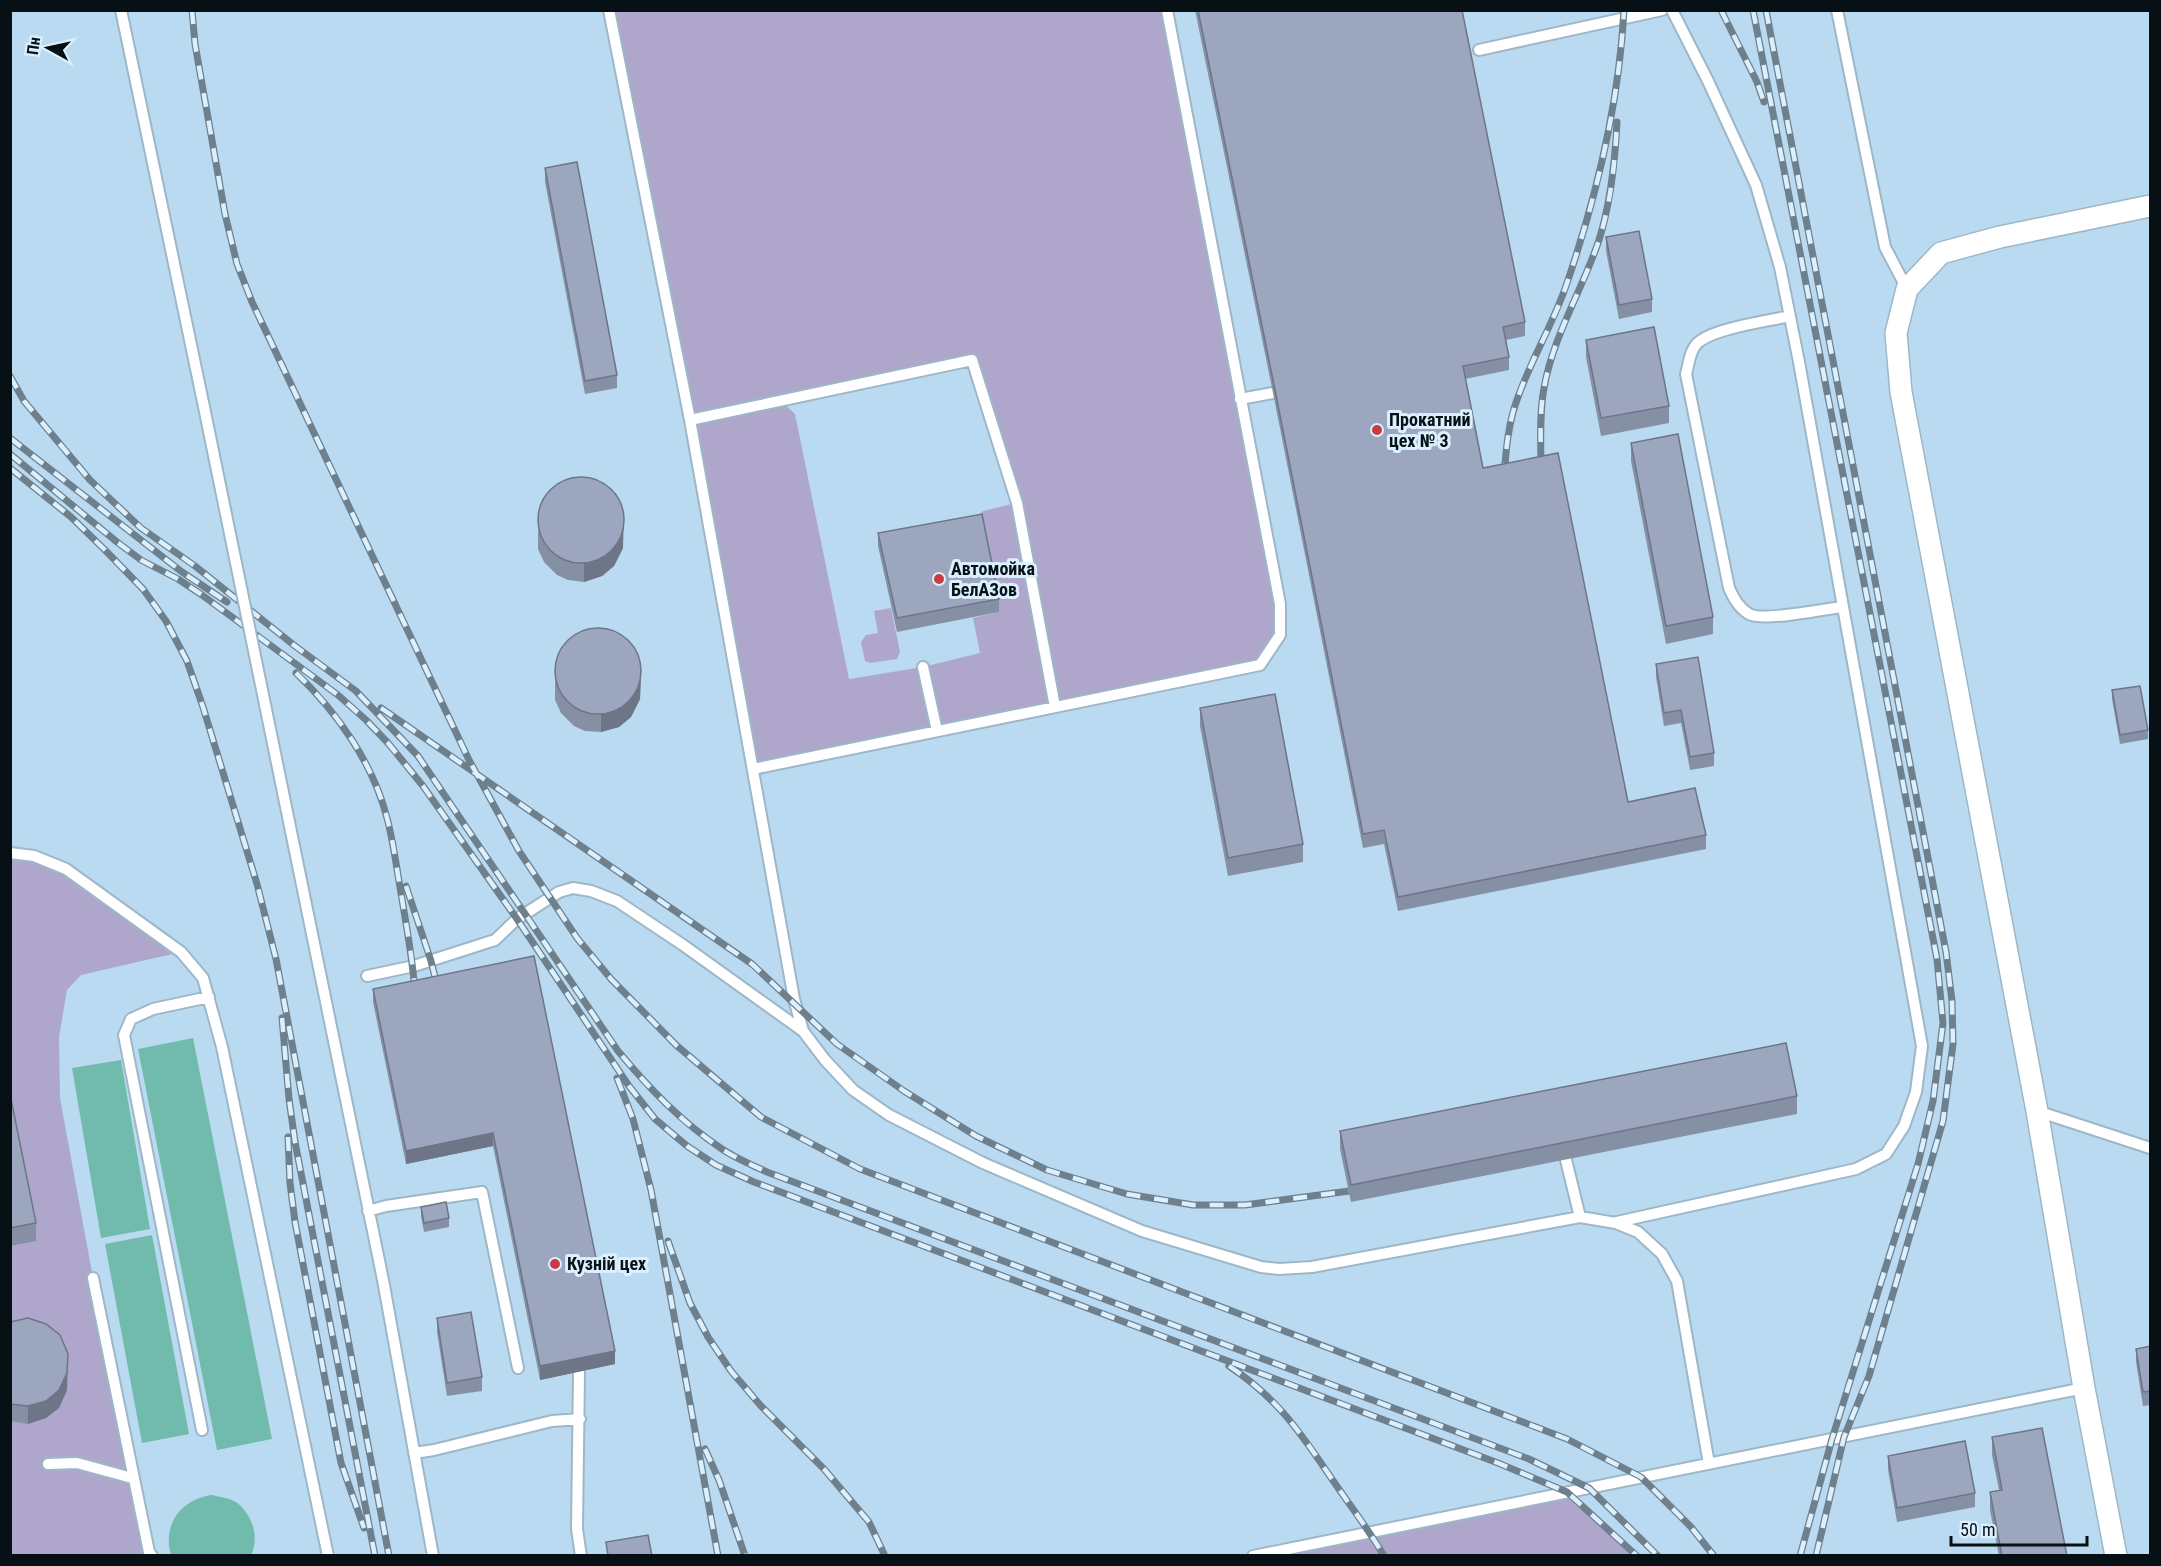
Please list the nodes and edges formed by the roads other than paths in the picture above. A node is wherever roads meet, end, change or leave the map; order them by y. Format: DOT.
graph roads {
  1 [pos="121,10"];
  2 [pos="609,10"];
  3 [pos="1167,10"];
  4 [pos="1662,10"];
  5 [pos="1672,10"];
  6 [pos="1837,10"];
  7 [pos="1479,50"];
  8 [pos="2151,206"];
  9 [pos="1907,289"];
  10 [pos="1790,316"];
  11 [pos="1273,393"];
  12 [pos="1240,399"];
  13 [pos="690,420"];
  14 [pos="1842,606"];
  15 [pos="922,667"];
  16 [pos="1055,707"];
  17 [pos="937,731"];
  18 [pos="753,769"];
  19 [pos="10,853"];
  20 [pos="367,976"];
  21 [pos="209,997"];
  22 [pos="803,1031"];
  23 [pos="2037,1111"];
  24 [pos="2151,1148"];
  25 [pos="1566,1160"];
  26 [pos="368,1211"];
  27 [pos="1580,1217"];
  28 [pos="1617,1222"];
  29 [pos="93,1278"];
  30 [pos="518,1368"];
  31 [pos="579,1372"];
  32 [pos="2084,1388"];
  33 [pos="580,1419"];
  34 [pos="202,1430"];
  35 [pos="414,1453"];
  36 [pos="48,1464"];
  37 [pos="1709,1464"];
  38 [pos="132,1478"];
  39 [pos="152,1556"];
  40 [pos="328,1556"];
  41 [pos="433,1556"];
  42 [pos="581,1556"];
  43 [pos="1253,1556"];
  44 [pos="2116,1556"];
  1 -- 26 [label="lane, bridge"];
  2 -- 13 [label="lane"];
  3 -- 12 [label="lane"];
  4 -- 7 [label="lane"];
  5 -- 10 [label="lane"];
  6 -- 9 [label="lane"];
  8 -- 9 [label="street"];
  9 -- 23 [label="street"];
  10 -- 14 [label="lane"];
  10 -- 14 [label="lane"];
  11 -- 12 [label="lane"];
  12 -- 16 [label="lane"];
  13 -- 16 [label="lane"];
  13 -- 18 [label="lane"];
  14 -- 28 [label="lane"];
  15 -- 17 [label="lane"];
  16 -- 17 [label="lane"];
  17 -- 18 [label="lane"];
  18 -- 22 [label="lane"];
  19 -- 21 [label="lane"];
  20 -- 22 [label="lane"];
  21 -- 34 [label="lane"];
  21 -- 40 [label="lane"];
  22 -- 27 [label="lane"];
  23 -- 24 [label="lane"];
  23 -- 32 [label="street"];
  25 -- 27 [label="lane"];
  26 -- 30 [label="lane"];
  26 -- 35 [label="lane"];
  27 -- 28 [label="lane"];
  28 -- 37 [label="lane"];
  29 -- 38 [label="lane"];
  31 -- 33 [label="lane"];
  32 -- 37 [label="lane"];
  32 -- 44 [label="street"];
  33 -- 35 [label="lane"];
  33 -- 42 [label="lane"];
  35 -- 41 [label="lane"];
  36 -- 38 [label="lane"];
  37 -- 43 [label="lane"];
  38 -- 39 [label="lane"];
}
